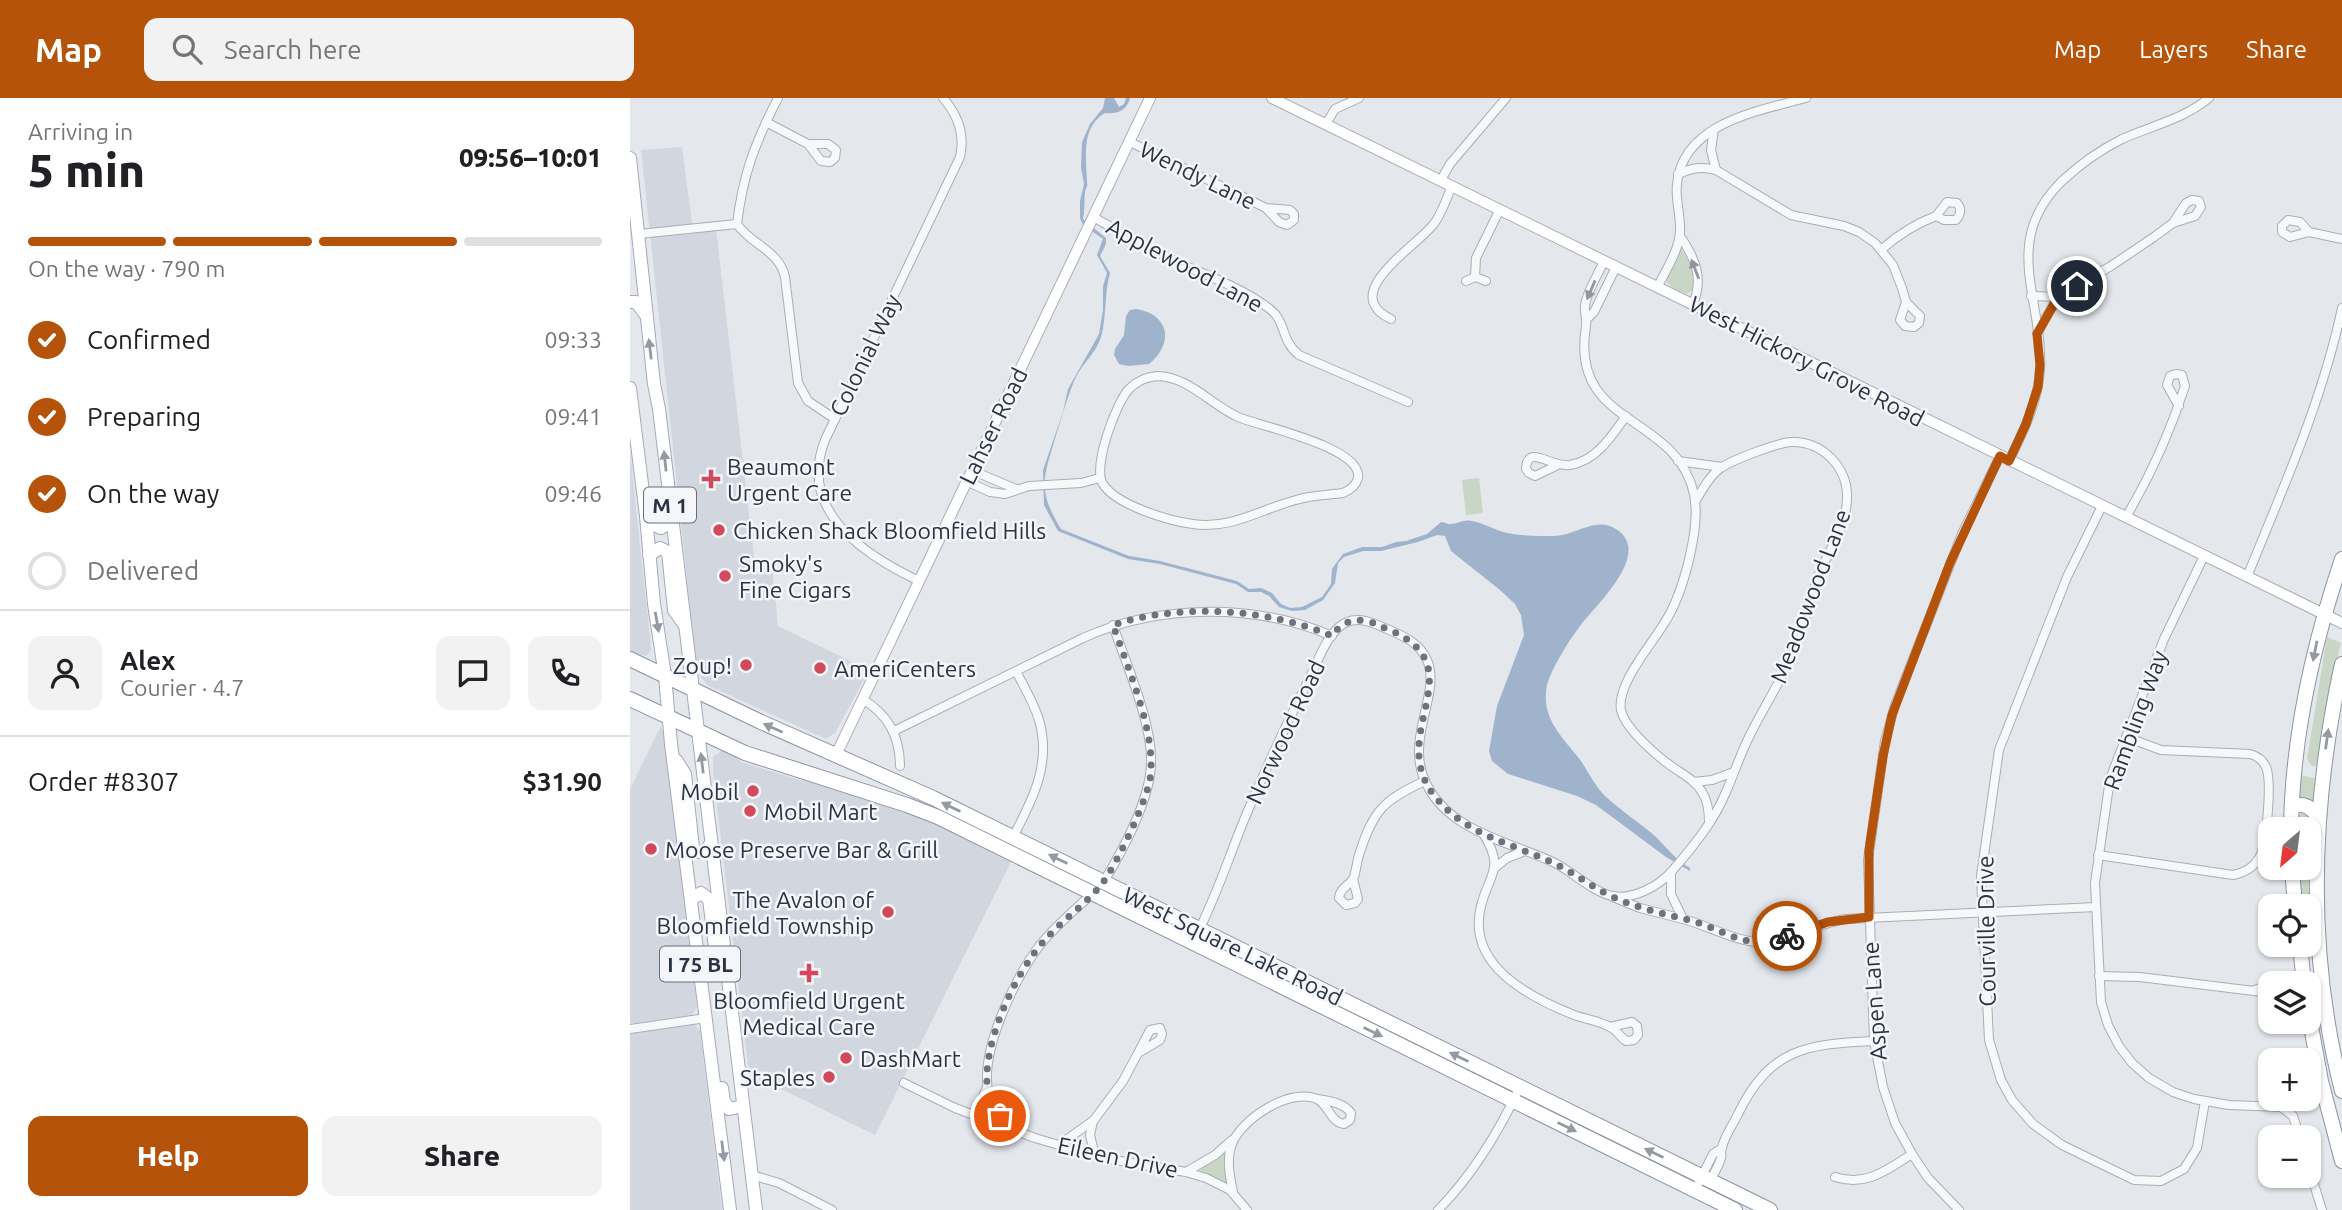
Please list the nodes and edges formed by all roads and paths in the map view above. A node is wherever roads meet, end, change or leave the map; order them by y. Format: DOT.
graph roads {
  1 [pos="778,98"];
  2 [pos="943,98"];
  3 [pos="1150,98"];
  4 [pos="1272,98"];
  5 [pos="1359,98"];
  6 [pos="1506,98"];
  7 [pos="1806,98"];
  8 [pos="2209,98"];
  9 [pos="766,122"];
  10 [pos="1326,124"];
  11 [pos="1714,129"];
  12 [pos="1130,142"];
  13 [pos="808,144"];
  14 [pos="630,158"];
  15 [pos="1716,170"];
  16 [pos="1678,174"];
  17 [pos="1441,180"];
  18 [pos="1452,186"];
  19 [pos="1266,208"];
  20 [pos="1500,209"];
  21 [pos="1937,216"];
  22 [pos="1092,220"];
  23 [pos="2173,223"];
  24 [pos="737,224"];
  25 [pos="2309,232"];
  26 [pos="635,236"];
  27 [pos="1680,236"];
  28 [pos="2342,239"];
  29 [pos="1882,249"];
  30 [pos="1604,261"];
  31 [pos="1616,267"];
  32 [pos="1475,277"];
  33 [pos="1466,281"];
  34 [pos="1486,281"];
  35 [pos="1658,286"];
  36 [pos="2031,296"];
  37 [pos="2058,297"];
  38 [pos="630,302"];
  39 [pos="1906,302"];
  40 [pos="1693,304"];
  41 [pos="2342,308"];
  42 [pos="646,315"];
  43 [pos="1391,319"];
  44 [pos="1587,319"];
  45 [pos="2037,334"];
  46 [pos="630,388"];
  47 [pos="1408,402"];
  48 [pos="2179,406"];
  49 [pos="1626,415"];
  50 [pos="835,419"];
  51 [pos="2004,458"];
  52 [pos="1678,461"];
  53 [pos="1556,466"];
  54 [pos="1722,467"];
  55 [pos="969,476"];
  56 [pos="1100,478"];
  57 [pos="1695,502"];
  58 [pos="2102,506"];
  59 [pos="646,516"];
  60 [pos="2126,517"];
  61 [pos="672,521"];
  62 [pos="649,555"];
  63 [pos="2204,556"];
  64 [pos="2342,559"];
  65 [pos="2247,577"];
  66 [pos="919,581"];
  67 [pos="2324,614"];
  68 [pos="2342,623"];
  69 [pos="1113,625"];
  70 [pos="685,626"];
  71 [pos="1332,636"];
  72 [pos="630,659"];
  73 [pos="2342,664"];
  74 [pos="1016,671"];
  75 [pos="665,676"];
  76 [pos="692,689"];
  77 [pos="630,699"];
  78 [pos="862,699"];
  79 [pos="669,718"];
  80 [pos="894,731"];
  81 [pos="698,732"];
  82 [pos="2126,737"];
  83 [pos="673,754"];
  84 [pos="835,755"];
  85 [pos="2297,759"];
  86 [pos="900,766"];
  87 [pos="2322,768"];
  88 [pos="1734,772"];
  89 [pos="818,776"];
  90 [pos="1425,780"];
  91 [pos="1694,782"];
  92 [pos="2292,807"];
  93 [pos="2292,817"];
  94 [pos="2318,817"];
  95 [pos="1709,822"];
  96 [pos="1484,835"];
  97 [pos="1013,837"];
  98 [pos="711,843"];
  99 [pos="1005,851"];
  100 [pos="1525,851"];
  101 [pos="2098,855"];
  102 [pos="1676,866"];
  103 [pos="1496,867"];
  104 [pos="1353,879"];
  105 [pos="2315,880"];
  106 [pos="1104,882"];
  107 [pos="1092,894"];
  108 [pos="1612,897"];
  109 [pos="691,898"];
  110 [pos="2096,907"];
  111 [pos="1982,912"];
  112 [pos="1869,917"];
  113 [pos="1683,919"];
  114 [pos="1199,930"];
  115 [pos="727,975"];
  116 [pos="2099,976"];
  117 [pos="2258,989"];
  118 [pos="2255,990"];
  119 [pos="2258,991"];
  120 [pos="706,1018"];
  121 [pos="1610,1027"];
  122 [pos="630,1029"];
  123 [pos="2312,1034"];
  124 [pos="1874,1041"];
  125 [pos="1138,1053"];
  126 [pos="904,1083"];
  127 [pos="988,1083"];
  128 [pos="1520,1087"];
  129 [pos="2342,1091"];
  130 [pos="1318,1099"];
  131 [pos="1513,1101"];
  132 [pos="2205,1101"];
  133 [pos="743,1106"];
  134 [pos="975,1116"];
  135 [pos="1094,1119"];
  136 [pos="2296,1125"];
  137 [pos="1012,1130"];
  138 [pos="1235,1137"];
  139 [pos="1059,1145"];
  140 [pos="1912,1154"];
  141 [pos="1095,1156"];
  142 [pos="2342,1161"];
  143 [pos="1186,1172"];
  144 [pos="752,1175"];
  145 [pos="1835,1177"];
  146 [pos="1706,1179"];
  147 [pos="2315,1188"];
  148 [pos="1233,1192"];
  149 [pos="1699,1192"];
  150 [pos="730,1210"];
  151 [pos="756,1210"];
  152 [pos="832,1210"];
  153 [pos="1247,1210"];
  154 [pos="1438,1210"];
  155 [pos="1735,1210"];
  156 [pos="1770,1210"];
  157 [pos="1959,1210"];
  158 [pos="2322,1210"];
  1 -- 9 [label="street"];
  2 -- 50 [label="street, Colonial Way"];
  3 -- 12 [label="street, Lahser Road"];
  4 -- 10 [label="street, West Hickory Grove Road"];
  5 -- 10 [label="street"];
  6 -- 17 [label="street"];
  7 -- 11 [label="street"];
  8 -- 36 [label="street, Aspen Lane"];
  9 -- 13 [label="street"];
  9 -- 24 [label="street"];
  10 -- 17 [label="street, West Hickory Grove Road"];
  11 -- 15 [label="street"];
  11 -- 16 [label="street"];
  12 -- 19 [label="street, Wendy Lane"];
  12 -- 22 [label="street, Lahser Road"];
  14 -- 26 [label="main road, M 1"];
  15 -- 16 [label="street"];
  15 -- 29 [label="street"];
  16 -- 27 [label="street"];
  17 -- 18 [label="street, West Hickory Grove Road"];
  18 -- 20 [label="street, West Hickory Grove Road"];
  18 -- 43 [label="street"];
  20 -- 30 [label="street, West Hickory Grove Road"];
  20 -- 32 [label="street"];
  21 -- 29 [label="street"];
  22 -- 47 [label="street, Applewood Lane"];
  22 -- 55 [label="street, Lahser Road"];
  23 -- 37 [label="street"];
  24 -- 26 [label="street"];
  24 -- 50 [label="street"];
  25 -- 28 [label="street"];
  26 -- 42 [label="main road, M 1"];
  27 -- 35 [label="street"];
  40 -- 27 [label="street, one-way"];
  29 -- 39 [label="street"];
  30 -- 31 [label="street, West Hickory Grove Road"];
  30 -- 44 [label="street, one-way"];
  31 -- 35 [label="street, West Hickory Grove Road"];
  31 -- 44 [label="street"];
  32 -- 33 [label="street"];
  32 -- 34 [label="street"];
  35 -- 40 [label="street, West Hickory Grove Road"];
  36 -- 37 [label="street"];
  36 -- 45 [label="street, Aspen Lane"];
  37 -- 45 [label="street"];
  38 -- 42 [label="main road"];
  40 -- 51 [label="street, West Hickory Grove Road"];
  41 -- 65 [label="street"];
  61 -- 42 [label="main road, M 1, one-way"];
  44 -- 49 [label="street"];
  45 -- 51 [label="street, Aspen Lane"];
  46 -- 59 [label="main road, M 1"];
  48 -- 60 [label="street"];
  49 -- 52 [label="street"];
  49 -- 53 [label="street"];
  50 -- 66 [label="street, Colonial Way"];
  51 -- 58 [label="street, West Hickory Grove Road"];
  51 -- 112 [label="street, Aspen Lane"];
  52 -- 54 [label="street"];
  52 -- 57 [label="street"];
  54 -- 57 [label="street, Meadowood Lane"];
  54 -- 88 [label="street, Meadowood Lane"];
  55 -- 56 [label="street"];
  55 -- 66 [label="street, Lahser Road"];
  56 -- 56 [label="street"];
  57 -- 91 [label="street"];
  58 -- 60 [label="street, West Hickory Grove Road"];
  58 -- 111 [label="street, Courville Drive"];
  59 -- 61 [label="main road"];
  59 -- 62 [label="main road, M 1"];
  60 -- 63 [label="street, West Hickory Grove Road"];
  61 -- 70 [label="main road, M 1"];
  62 -- 70 [label="main road"];
  62 -- 75 [label="main road, M 1, one-way"];
  63 -- 65 [label="street, West Hickory Grove Road"];
  63 -- 82 [label="street, Rambling Way"];
  64 -- 67 [label="highway"];
  65 -- 67 [label="street, West Hickory Grove Road"];
  66 -- 78 [label="street, Lahser Road"];
  67 -- 68 [label="street, West Hickory Grove Road"];
  67 -- 85 [label="highway, one-way"];
  69 -- 71 [label="street, Norwood Road"];
  69 -- 74 [label="street, Norwood Road"];
  69 -- 106 [label="street"];
  70 -- 76 [label="main road, M 1"];
  71 -- 90 [label="street"];
  71 -- 114 [label="street, Norwood Road"];
  72 -- 75 [label="highway, West Square Lake Road"];
  87 -- 73 [label="highway, one-way"];
  74 -- 80 [label="street, Norwood Road"];
  74 -- 97 [label="street"];
  75 -- 76 [label="highway, West Square Lake Road"];
  75 -- 79 [label="main road"];
  76 -- 81 [label="main road, I 75 BL"];
  84 -- 76 [label="highway, West Square Lake Road, one-way"];
  77 -- 79 [label="highway, West Square Lake Road"];
  78 -- 80 [label="street"];
  78 -- 84 [label="street, Lahser Road"];
  79 -- 81 [label="highway, West Square Lake Road"];
  79 -- 83 [label="main road, I 75 BL"];
  80 -- 86 [label="street"];
  81 -- 89 [label="highway, West Square Lake Road"];
  98 -- 81 [label="main road, I 75 BL, one-way"];
  82 -- 101 [label="street, Rambling Way"];
  82 -- 101 [label="street"];
  83 -- 98 [label="main road"];
  83 -- 109 [label="main road, I 75 BL"];
  84 -- 89 [label="highway"];
  97 -- 84 [label="highway, West Square Lake Road, one-way"];
  85 -- 87 [label="highway"];
  85 -- 92 [label="highway"];
  87 -- 94 [label="highway"];
  88 -- 91 [label="street"];
  88 -- 95 [label="street, Meadowood Lane"];
  89 -- 99 [label="highway, West Square Lake Road"];
  90 -- 96 [label="street"];
  90 -- 104 [label="street"];
  91 -- 95 [label="street"];
  92 -- 93 [label="highway"];
  92 -- 94 [label="highway"];
  95 -- 102 [label="street, Meadowood Lane"];
  96 -- 100 [label="street"];
  96 -- 103 [label="street"];
  97 -- 99 [label="street"];
  106 -- 97 [label="highway, West Square Lake Road, one-way"];
  98 -- 115 [label="main road, I 75 BL"];
  99 -- 107 [label="highway, West Square Lake Road"];
  100 -- 103 [label="street"];
  100 -- 108 [label="street"];
  101 -- 110 [label="street, Rambling Way"];
  102 -- 108 [label="street"];
  102 -- 113 [label="street"];
  103 -- 121 [label="street"];
  105 -- 129 [label="highway"];
  106 -- 107 [label="street"];
  106 -- 114 [label="highway, West Square Lake Road"];
  107 -- 127 [label="street"];
  107 -- 131 [label="highway, West Square Lake Road, one-way"];
  108 -- 113 [label="street"];
  109 -- 115 [label="main road"];
  109 -- 120 [label="main road, I 75 BL"];
  110 -- 111 [label="street"];
  110 -- 116 [label="street, Rambling Way"];
  111 -- 112 [label="street"];
  111 -- 132 [label="street, Courville Drive"];
  112 -- 113 [label="street"];
  112 -- 124 [label="street, Aspen Lane"];
  128 -- 114 [label="highway, West Square Lake Road, one-way"];
  115 -- 133 [label="main road, I 75 BL"];
  116 -- 118 [label="street"];
  116 -- 132 [label="street, Rambling Way"];
  117 -- 118 [label="street"];
  118 -- 119 [label="street"];
  120 -- 122 [label="street"];
  120 -- 133 [label="main road"];
  120 -- 150 [label="main road, I 75 BL, one-way"];
  123 -- 142 [label="highway"];
  124 -- 140 [label="street, Aspen Lane"];
  124 -- 146 [label="street"];
  125 -- 135 [label="street"];
  126 -- 134 [label="street, Eileen Drive"];
  127 -- 134 [label="street"];
  127 -- 137 [label="street"];
  128 -- 131 [label="street"];
  146 -- 128 [label="highway, West Square Lake Road, one-way"];
  130 -- 138 [label="street"];
  131 -- 149 [label="highway, West Square Lake Road, one-way"];
  131 -- 154 [label="street"];
  132 -- 136 [label="street, Rambling Way"];
  133 -- 144 [label="main road, I 75 BL"];
  134 -- 137 [label="street, Eileen Drive"];
  135 -- 139 [label="street"];
  135 -- 141 [label="street"];
  137 -- 139 [label="street, Eileen Drive"];
  138 -- 143 [label="street"];
  138 -- 148 [label="street"];
  139 -- 141 [label="street, Eileen Drive"];
  140 -- 145 [label="street"];
  140 -- 157 [label="street, Aspen Lane"];
  141 -- 143 [label="street, Eileen Drive"];
  143 -- 148 [label="street, Eileen Drive"];
  144 -- 151 [label="main road, I 75 BL"];
  144 -- 152 [label="street"];
  146 -- 149 [label="street"];
  146 -- 156 [label="highway, West Square Lake Road"];
  147 -- 158 [label="street"];
  148 -- 153 [label="street, Eileen Drive"];
  149 -- 155 [label="highway, West Square Lake Road"];
}
